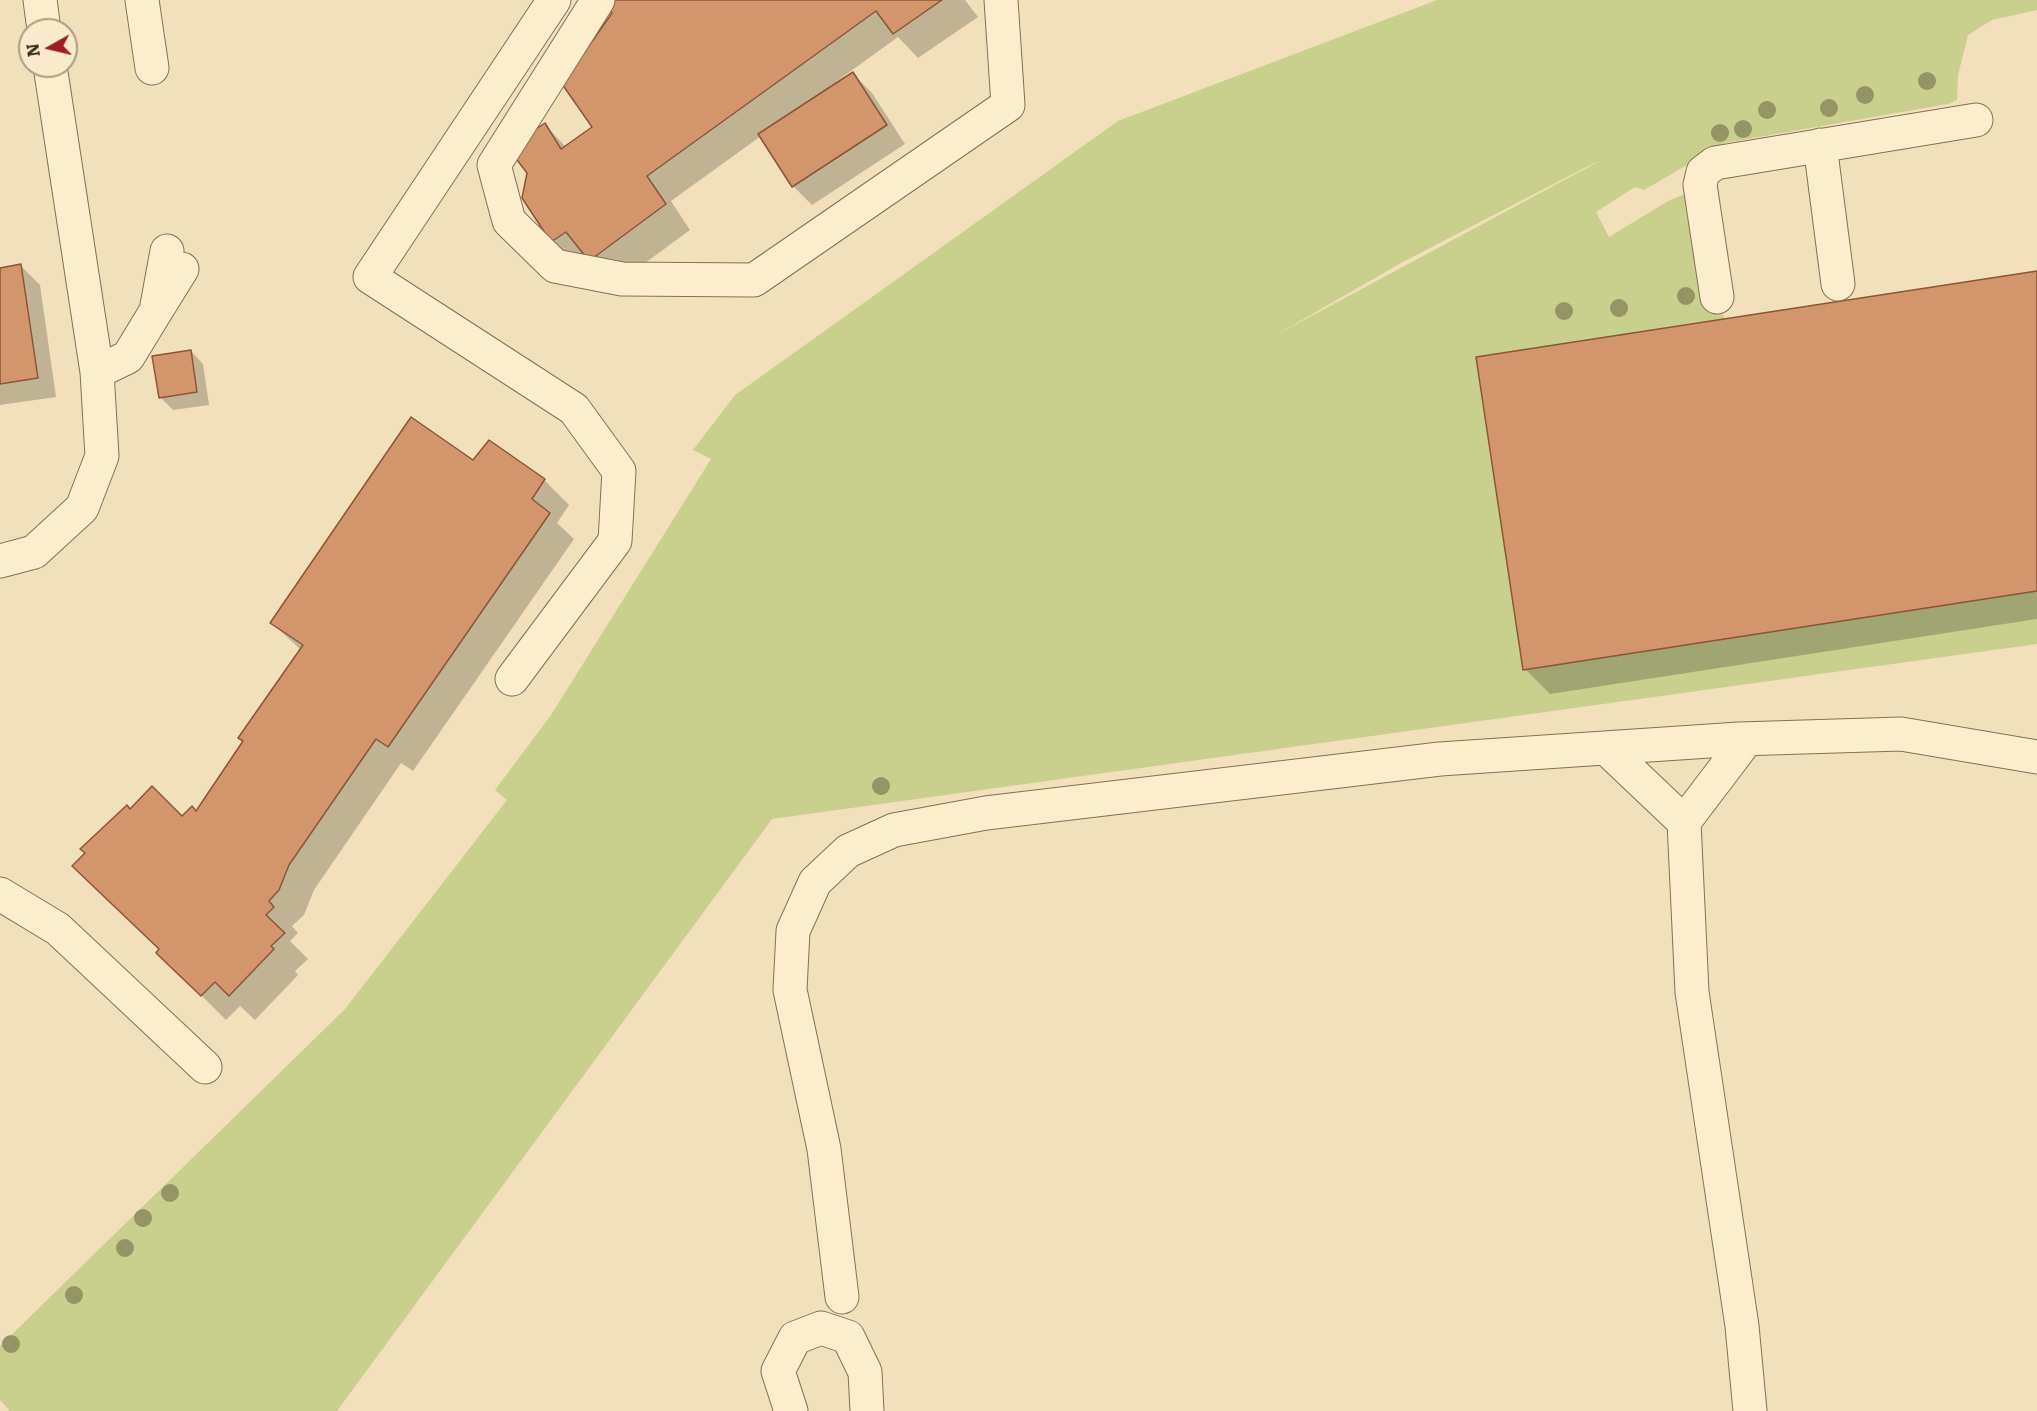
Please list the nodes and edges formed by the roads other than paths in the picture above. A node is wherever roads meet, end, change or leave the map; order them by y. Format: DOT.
graph roads {
  1 [pos="40,0"];
  2 [pos="142,0"];
  3 [pos="554,0"];
  4 [pos="598,0"];
  5 [pos="1001,0"];
  6 [pos="42,18"];
  7 [pos="152,68"];
  8 [pos="52,78"];
  9 [pos="1976,120"];
  10 [pos="1820,145"];
  11 [pos="174,260"];
  12 [pos="1838,284"];
  13 [pos="1717,297"];
  14 [pos="98,372"];
  15 [pos="0,561"];
  16 [pos="512,679"];
  17 [pos="1747,739"];
  18 [pos="1606,748"];
  19 [pos="2037,757"];
  20 [pos="1684,822"];
  21 [pos="0,894"];
  22 [pos="205,1067"];
  23 [pos="835,1332"];
  24 [pos="790,1411"];
  25 [pos="867,1411"];
  26 [pos="1750,1411"];
  1 -- 6 [label="lane"];
  2 -- 7 [label="lane"];
  3 -- 16 [label="lane"];
  4 -- 5 [label="lane"];
  8 -- 14 [label="lane"];
  9 -- 10 [label="lane"];
  10 -- 12 [label="lane"];
  10 -- 13 [label="lane"];
  11 -- 14 [label="lane"];
  14 -- 15 [label="lane"];
  17 -- 18 [label="lane"];
  17 -- 19 [label="lane"];
  17 -- 20 [label="lane"];
  18 -- 20 [label="lane"];
  18 -- 23 [label="lane"];
  20 -- 26 [label="lane"];
  21 -- 22 [label="lane"];
  23 -- 24 [label="lane"];
  23 -- 25 [label="lane"];
}
